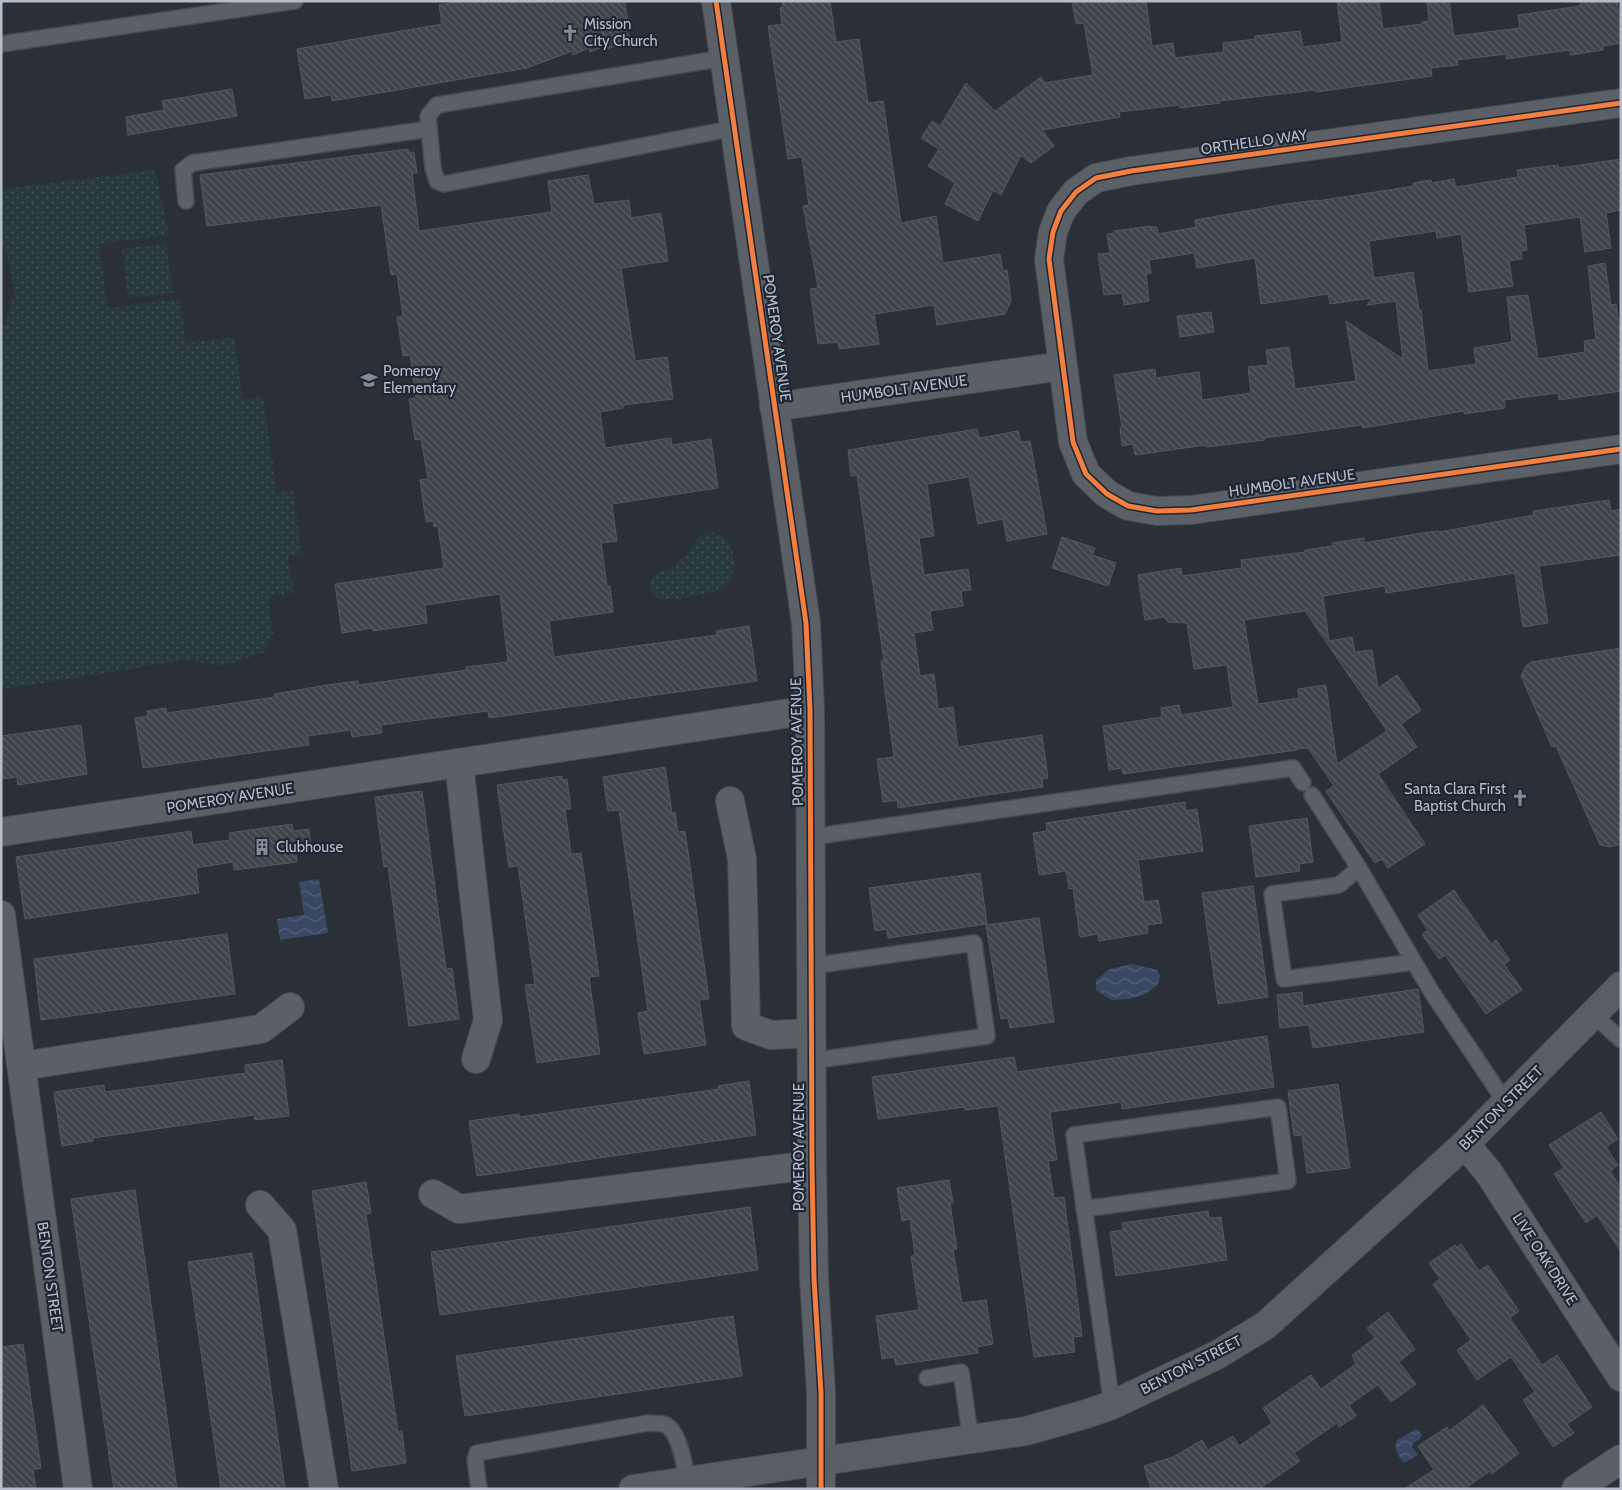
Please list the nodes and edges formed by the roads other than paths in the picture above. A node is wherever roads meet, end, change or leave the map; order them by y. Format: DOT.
graph roads {
  1 [pos="295,1"];
  2 [pos="716,1"];
  3 [pos="1,44"];
  4 [pos="724,58"];
  5 [pos="1621,103"];
  6 [pos="735,128"];
  7 [pos="429,129"];
  8 [pos="186,201"];
  9 [pos="1062,366"];
  10 [pos="774,407"];
  11 [pos="1621,449"];
  12 [pos="810,710"];
  13 [pos="459,763"];
  14 [pos="730,801"];
  15 [pos="1,832"];
  16 [pos="811,837"];
  17 [pos="1359,868"];
  18 [pos="1,915"];
  19 [pos="1414,962"];
  20 [pos="811,966"];
  21 [pos="1621,986"];
  22 [pos="290,1007"];
  23 [pos="1594,1015"];
  24 [pos="811,1033"];
  25 [pos="1621,1040"];
  26 [pos="476,1059"];
  27 [pos="811,1061"];
  28 [pos="22,1066"];
  29 [pos="1506,1103"];
  30 [pos="1465,1144"];
  31 [pos="812,1165"];
  32 [pos="432,1194"];
  33 [pos="260,1205"];
  34 [pos="1084,1209"];
  35 [pos="1621,1377"];
  36 [pos="927,1378"];
  37 [pos="1112,1405"];
  38 [pos="971,1440"];
  39 [pos="1621,1460"];
  40 [pos="820,1461"];
  41 [pos="688,1481"];
  42 [pos="78,1489"];
  43 [pos="324,1489"];
  44 [pos="479,1489"];
  45 [pos="633,1489"];
  46 [pos="821,1489"];
  47 [pos="1576,1489"];
  1 -- 3 [label="lane"];
  2 -- 4 [label="street, POMEROY AVENUE"];
  4 -- 6 [label="street, POMEROY AVENUE"];
  4 -- 7 [label="lane"];
  5 -- 9 [label="street, ORTHELLO WAY"];
  6 -- 7 [label="lane"];
  6 -- 10 [label="street, POMEROY AVENUE"];
  7 -- 8 [label="lane"];
  9 -- 10 [label="street, HUMBOLT AVENUE"];
  9 -- 11 [label="street, HUMBOLT AVENUE"];
  10 -- 12 [label="street, POMEROY AVENUE"];
  12 -- 13 [label="street, POMEROY AVENUE"];
  12 -- 16 [label="street, POMEROY AVENUE"];
  13 -- 15 [label="street, POMEROY AVENUE"];
  13 -- 26 [label="street"];
  14 -- 24 [label="street"];
  16 -- 17 [label="lane"];
  16 -- 20 [label="street, POMEROY AVENUE"];
  17 -- 19 [label="lane"];
  17 -- 19 [label="lane"];
  18 -- 28 [label="street, BENTON STREET"];
  19 -- 29 [label="lane"];
  20 -- 24 [label="street, POMEROY AVENUE"];
  20 -- 27 [label="lane"];
  21 -- 23 [label="main road, BENTON STREET"];
  22 -- 28 [label="street"];
  23 -- 25 [label="lane"];
  23 -- 29 [label="main road, BENTON STREET"];
  24 -- 27 [label="street, POMEROY AVENUE"];
  27 -- 31 [label="street, POMEROY AVENUE"];
  28 -- 42 [label="street, BENTON STREET"];
  29 -- 30 [label="main road, BENTON STREET"];
  30 -- 35 [label="street, LIVE OAK DRIVE"];
  30 -- 37 [label="main road, BENTON STREET"];
  31 -- 32 [label="street, POMEROY AVENUE"];
  31 -- 40 [label="street, POMEROY AVENUE"];
  33 -- 43 [label="street"];
  34 -- 34 [label="lane"];
  34 -- 37 [label="lane"];
  36 -- 38 [label="lane"];
  37 -- 38 [label="main road, BENTON STREET"];
  38 -- 40 [label="main road, BENTON STREET"];
  39 -- 47 [label="street"];
  40 -- 41 [label="main road, BENTON STREET"];
  40 -- 46 [label="street, POMEROY AVENUE"];
  41 -- 44 [label="lane"];
  41 -- 45 [label="main road, BENTON STREET"];
}
